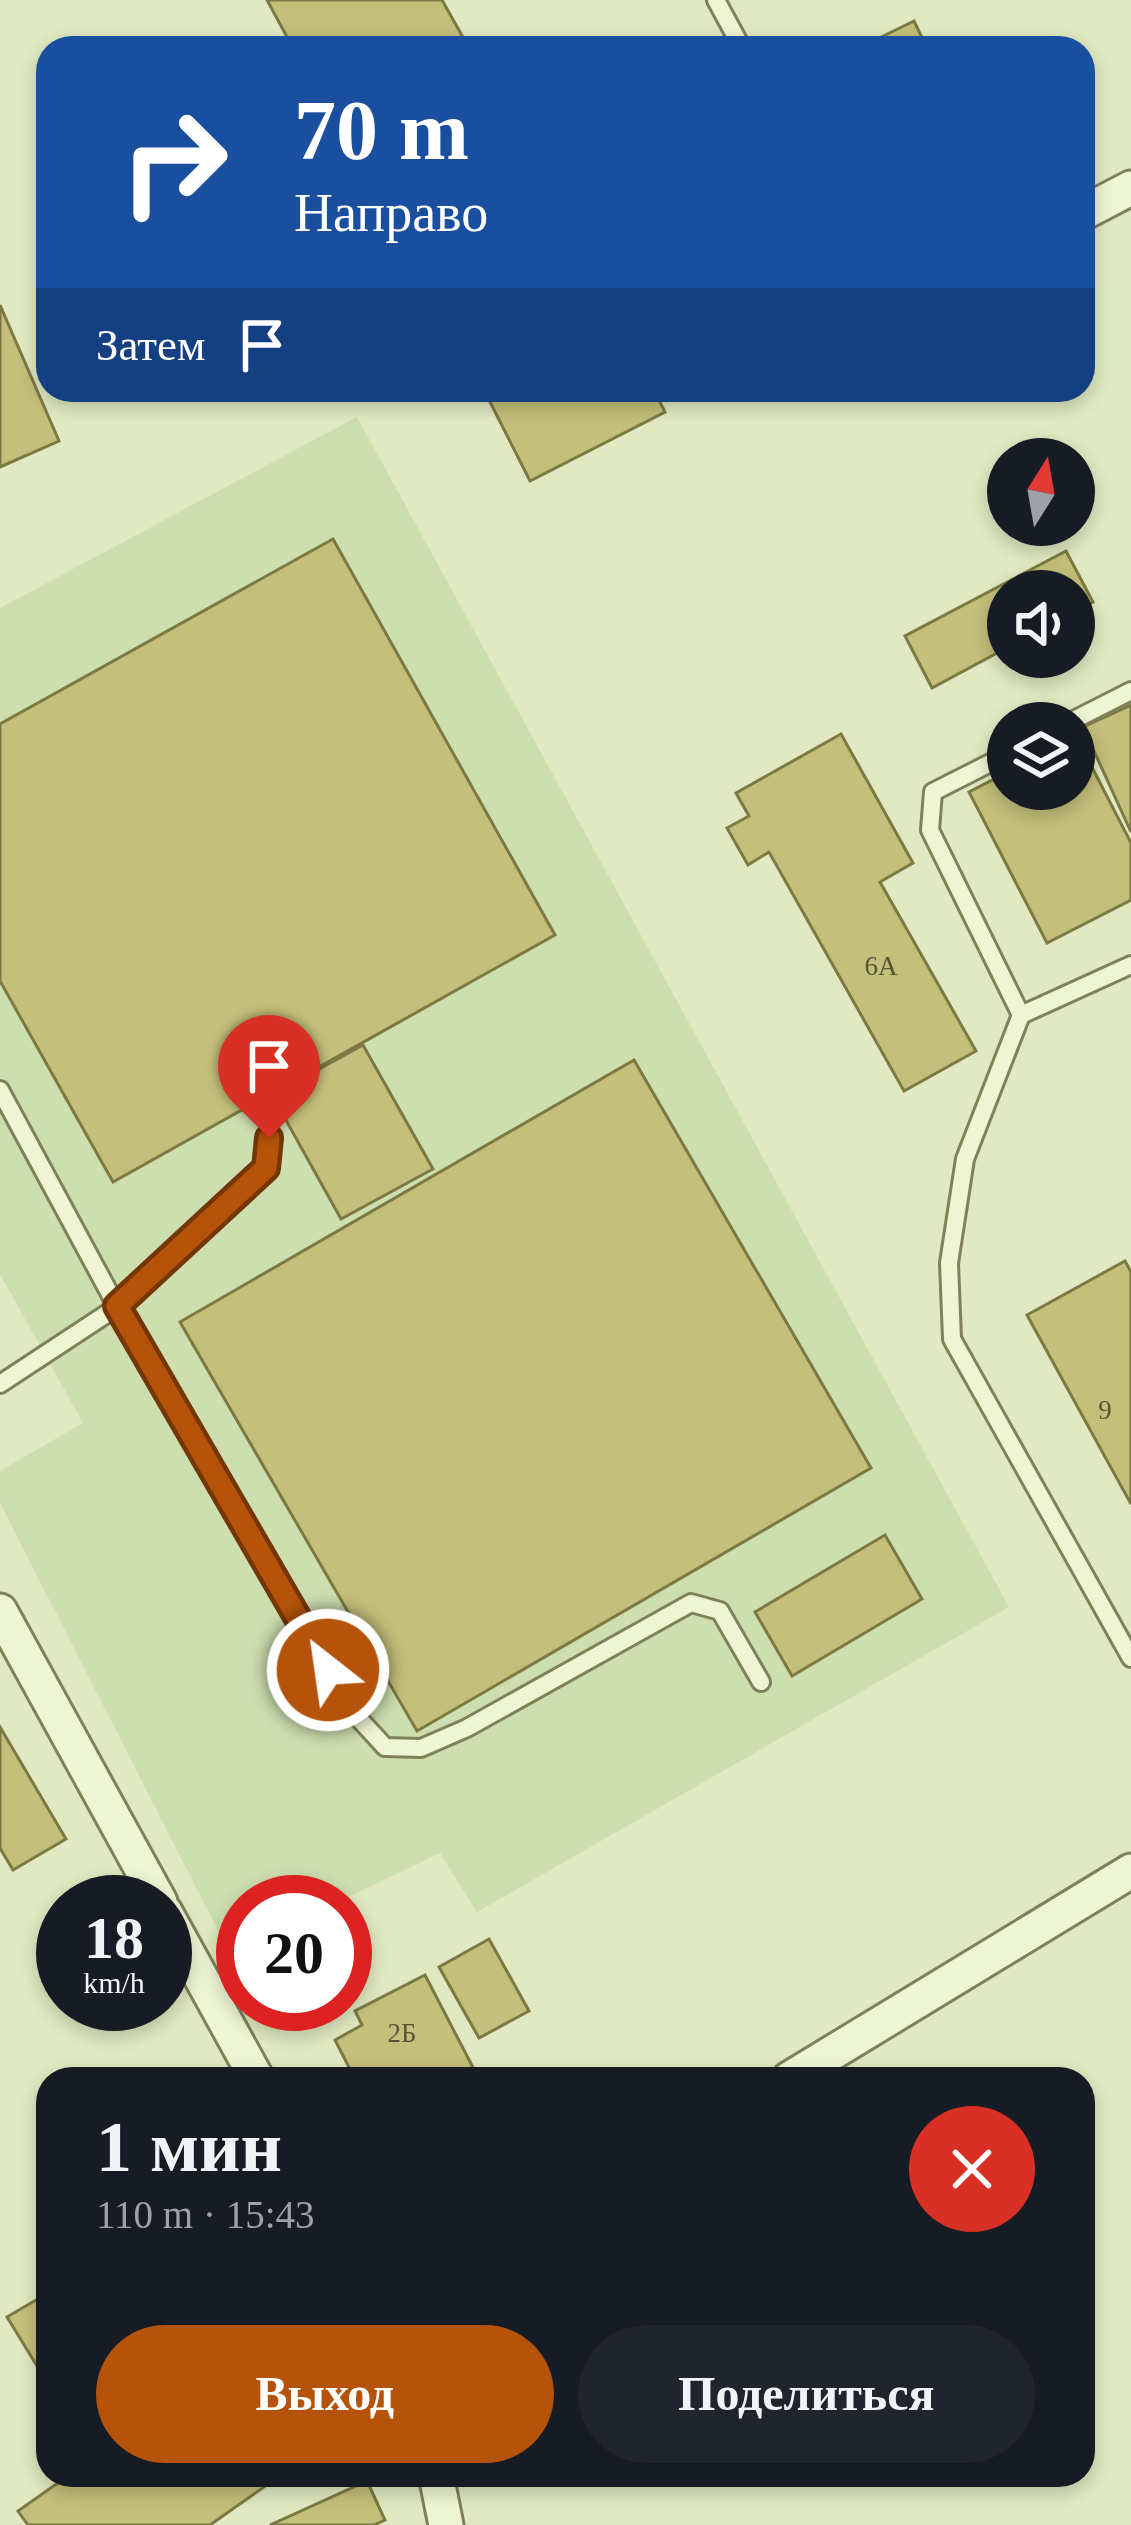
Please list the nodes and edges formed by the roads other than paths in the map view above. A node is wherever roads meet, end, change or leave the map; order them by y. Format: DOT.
graph roads {
  1 [pos="716,0"];
  2 [pos="736,36"];
  3 [pos="1131,188"];
  4 [pos="1095,207"];
  5 [pos="1131,691"];
  6 [pos="1095,709"];
  7 [pos="987,765"];
  8 [pos="1131,964"];
  9 [pos="1021,1016"];
  10 [pos="0,1090"];
  11 [pos="269,1138"];
  12 [pos="117,1306"];
  13 [pos="0,1384"];
  14 [pos="0,1611"];
  15 [pos="1131,1658"];
  16 [pos="761,1682"];
  17 [pos="1131,1871"];
  18 [pos="145,1875"];
  19 [pos="192,1961"];
  20 [pos="250,2067"];
  21 [pos="809,2067"];
  22 [pos="438,2487"];
  23 [pos="446,2525"];
  1 -- 2 [label="lane"];
  3 -- 4 [label="street"];
  5 -- 6 [label="lane"];
  7 -- 9 [label="lane"];
  8 -- 9 [label="lane"];
  9 -- 15 [label="lane"];
  10 -- 12 [label="lane"];
  11 -- 12 [label="lane"];
  12 -- 13 [label="lane"];
  12 -- 16 [label="lane"];
  14 -- 18 [label="street"];
  17 -- 21 [label="street"];
  19 -- 20 [label="street"];
  22 -- 23 [label="street"];
}
